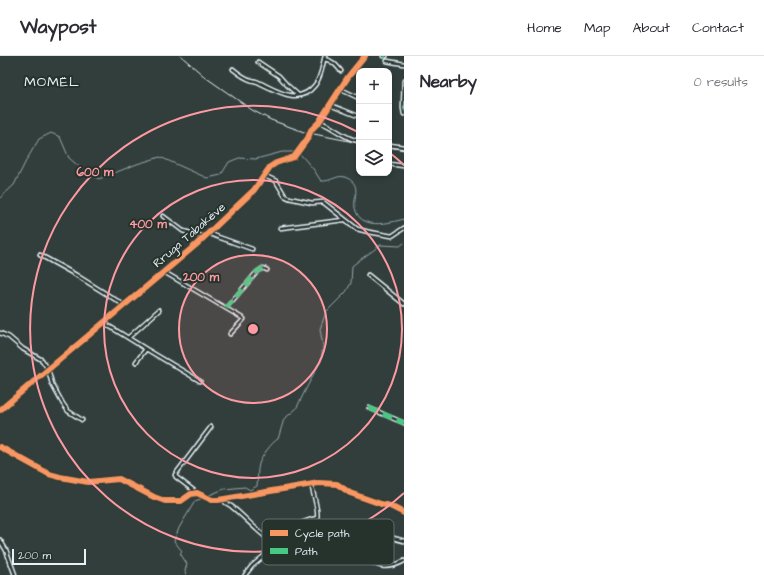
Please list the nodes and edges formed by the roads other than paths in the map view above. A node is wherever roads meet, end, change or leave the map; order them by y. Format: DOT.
graph roads {
  1 [pos="365,56"];
  2 [pos="383,56"];
  3 [pos="386,56"];
  4 [pos="325,58"];
  5 [pos="387,61"];
  6 [pos="258,62"];
  7 [pos="404,64"];
  8 [pos="233,69"];
  9 [pos="341,71"];
  10 [pos="404,81"];
  11 [pos="404,88"];
  12 [pos="340,89"];
  13 [pos="298,94"];
  14 [pos="356,97"];
  15 [pos="330,104"];
  16 [pos="403,108"];
  17 [pos="404,114"];
  18 [pos="356,115"];
  19 [pos="319,122"];
  20 [pos="356,141"];
  21 [pos="392,145"];
  22 [pos="404,147"];
  23 [pos="392,164"];
  24 [pos="404,166"];
  25 [pos="263,175"];
  26 [pos="163,216"];
  27 [pos="344,220"];
  28 [pos="280,228"];
  29 [pos="404,228"];
  30 [pos="208,233"];
  31 [pos="204,237"];
  32 [pos="252,249"];
  33 [pos="40,255"];
  34 [pos="267,270"];
  35 [pos="163,272"];
  36 [pos="368,275"];
  37 [pos="404,304"];
  38 [pos="124,305"];
  39 [pos="226,308"];
  40 [pos="159,310"];
  41 [pos="104,323"];
  42 [pos="0,333"];
  43 [pos="230,334"];
  44 [pos="129,337"];
  45 [pos="146,349"];
  46 [pos="136,362"];
  47 [pos="48,369"];
  48 [pos="200,380"];
  49 [pos="369,408"];
  50 [pos="0,410"];
  51 [pos="82,420"];
  52 [pos="404,423"];
  53 [pos="211,427"];
  54 [pos="0,447"];
  55 [pos="311,484"];
  56 [pos="198,493"];
  57 [pos="223,499"];
  58 [pos="404,513"];
  59 [pos="313,519"];
  60 [pos="262,532"];
  61 [pos="394,538"];
  62 [pos="0,540"];
  63 [pos="404,541"];
  64 [pos="262,557"];
  65 [pos="404,561"];
  66 [pos="369,565"];
  67 [pos="15,575"];
  68 [pos="245,575"];
  1 -- 12 [label="street, Rruga Tabakëve"];
  2 -- 3 [label="street"];
  4 -- 9 [label="street"];
  4 -- 13 [label="street"];
  5 -- 7 [label="street"];
  6 -- 13 [label="street"];
  8 -- 13 [label="street"];
  10 -- 11 [label="street"];
  11 -- 16 [label="street"];
  12 -- 14 [label="street"];
  12 -- 15 [label="street, Rruga Tabakëve"];
  15 -- 18 [label="street"];
  15 -- 19 [label="street, Rruga Tabakëve"];
  16 -- 17 [label="street"];
  19 -- 20 [label="street"];
  19 -- 25 [label="street, Rruga Tabakëve"];
  21 -- 22 [label="street"];
  23 -- 24 [label="street"];
  25 -- 27 [label="street"];
  25 -- 30 [label="street, Rruga Tabakëve"];
  26 -- 31 [label="street"];
  27 -- 28 [label="street"];
  27 -- 29 [label="street"];
  30 -- 31 [label="street, Rruga Tabakëve"];
  30 -- 32 [label="street"];
  31 -- 35 [label="street, Rruga Tabakëve"];
  33 -- 38 [label="street"];
  34 -- 39 [label="street"];
  35 -- 38 [label="street, Rruga Tabakëve"];
  35 -- 39 [label="street"];
  36 -- 37 [label="street"];
  38 -- 41 [label="street, Rruga Tabakëve"];
  39 -- 43 [label="street"];
  40 -- 44 [label="street"];
  41 -- 44 [label="street"];
  41 -- 47 [label="street, Rruga Tabakëve"];
  42 -- 47 [label="street"];
  44 -- 45 [label="street"];
  45 -- 46 [label="street"];
  45 -- 48 [label="street"];
  47 -- 50 [label="street, Rruga Tabakëve"];
  47 -- 51 [label="street"];
  49 -- 52 [label="street"];
  53 -- 56 [label="street"];
  54 -- 56 [label="street"];
  55 -- 57 [label="street"];
  55 -- 58 [label="street"];
  55 -- 59 [label="street"];
  56 -- 57 [label="street"];
  57 -- 60 [label="street"];
  61 -- 63 [label="street"];
  62 -- 67 [label="street"];
  64 -- 68 [label="street"];
  65 -- 66 [label="street"];
}
